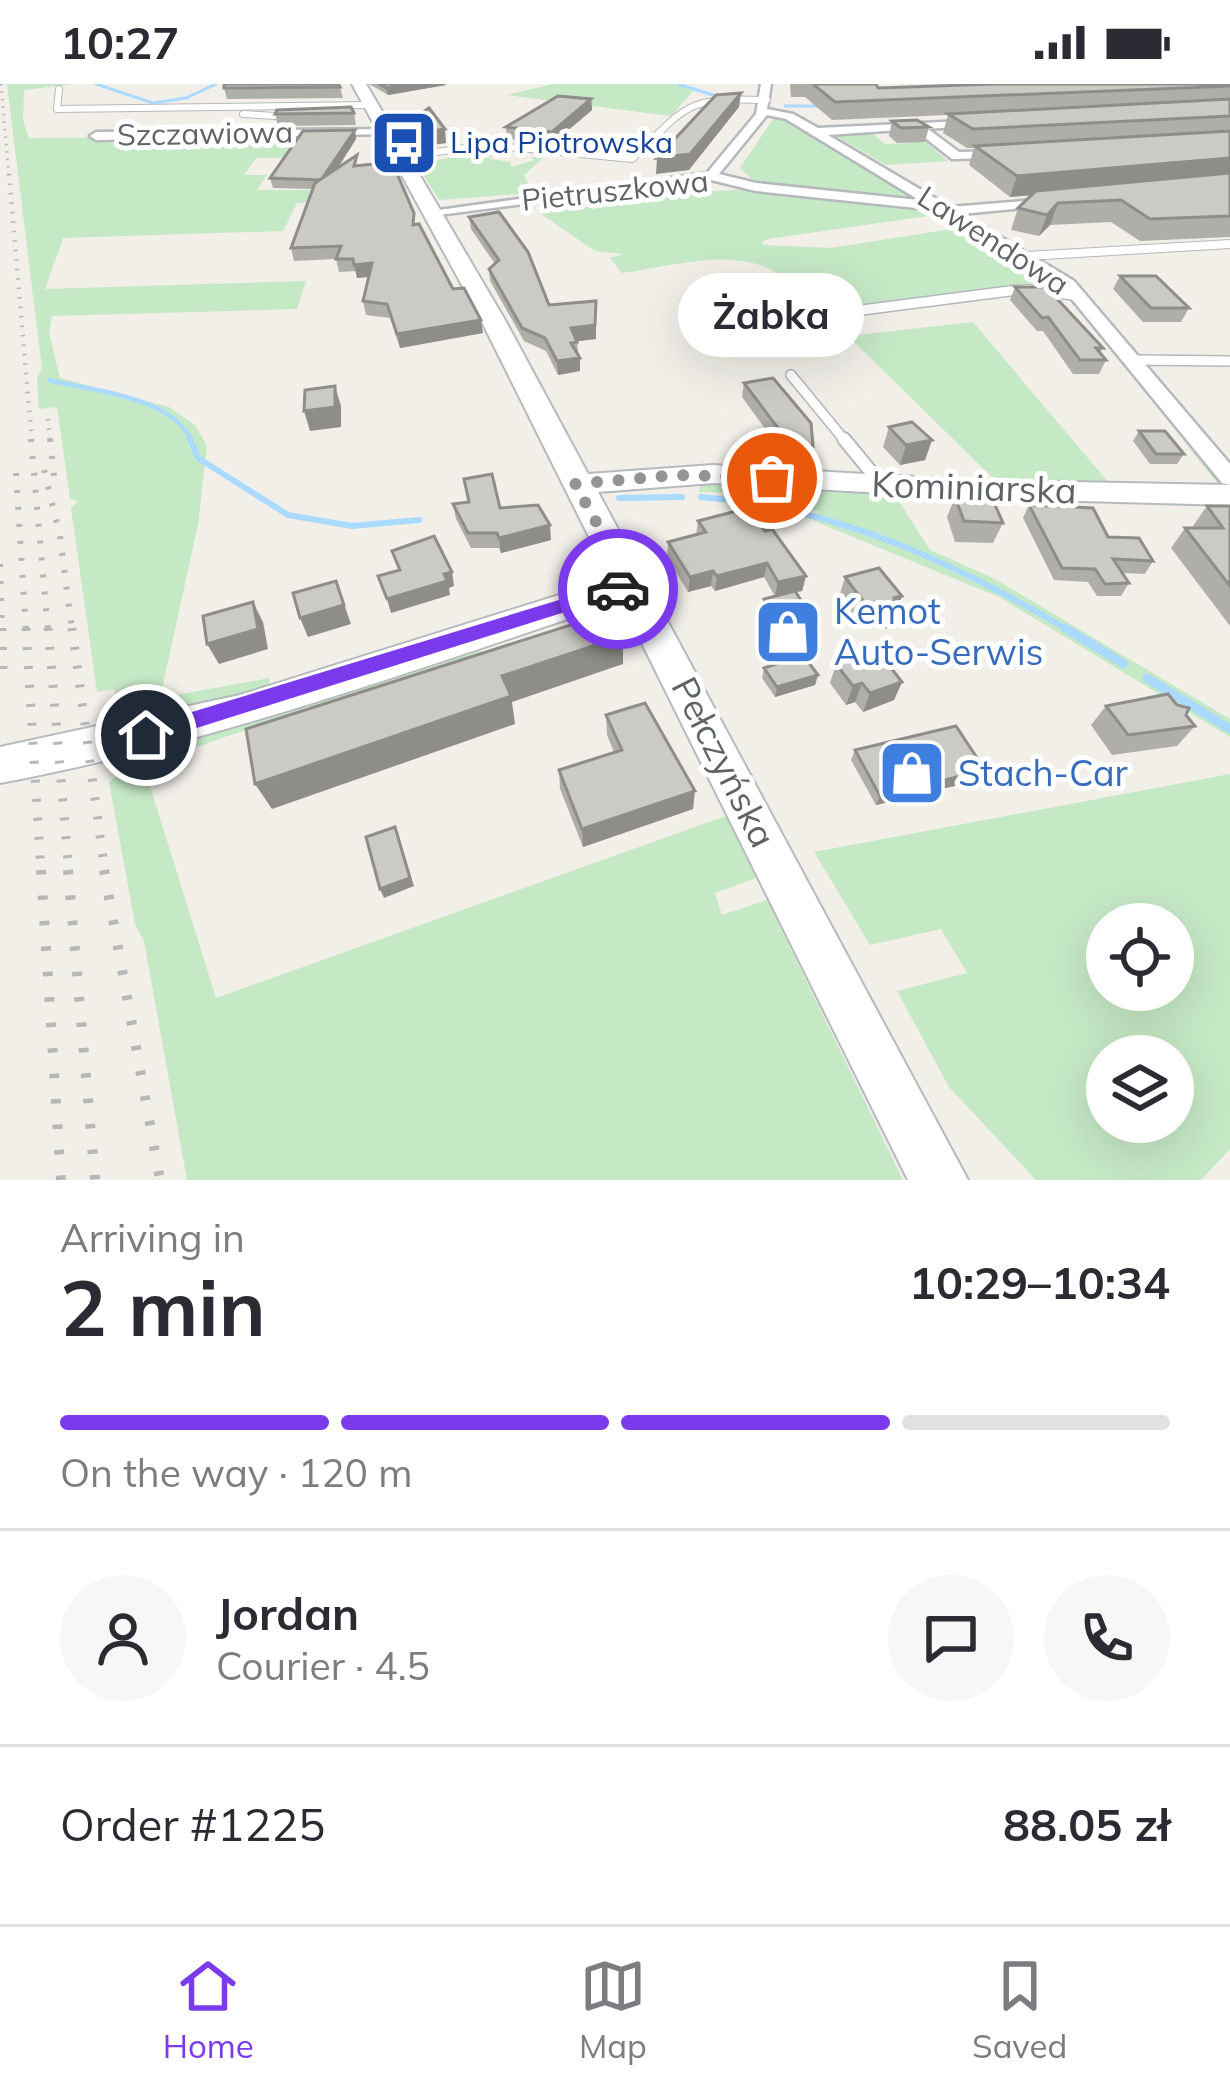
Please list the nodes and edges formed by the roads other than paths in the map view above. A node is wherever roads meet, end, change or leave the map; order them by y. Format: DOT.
graph roads {
  1 [pos="359,84"];
  2 [pos="766,84"];
  3 [pos="59,89"];
  4 [pos="765,104"];
  5 [pos="232,114"];
  6 [pos="339,116"];
  7 [pos="378,116"];
  8 [pos="311,117"];
  9 [pos="1005,121"];
  10 [pos="917,126"];
  11 [pos="816,132"];
  12 [pos="96,136"];
  13 [pos="1021,154"];
  14 [pos="400,157"];
  15 [pos="711,176"];
  16 [pos="1073,199"];
  17 [pos="947,208"];
  18 [pos="431,212"];
  19 [pos="1230,244"];
  20 [pos="1027,256"];
  21 [pos="1078,296"];
  22 [pos="839,314"];
  23 [pos="1133,360"];
  24 [pos="1230,361"];
  25 [pos="791,375"];
  26 [pos="1230,478"];
  27 [pos="575,484"];
  28 [pos="881,484"];
  29 [pos="1230,495"];
  30 [pos="631,585"];
  31 [pos="0,765"];
  32 [pos="939,1180"];
  1 -- 7 [label="main road, Pełczyńska"];
  2 -- 4 [label="street"];
  3 -- 7 [label="lane"];
  4 -- 11 [label="street, Lawendowa"];
  4 -- 14 [label="lane"];
  4 -- 15 [label="street"];
  5 -- 8 [label="lane"];
  6 -- 7 [label="lane"];
  7 -- 12 [label="street, Szczawiowa"];
  7 -- 14 [label="main road, Pełczyńska"];
  9 -- 10 [label="street"];
  10 -- 11 [label="street"];
  10 -- 13 [label="street"];
  11 -- 17 [label="street, Lawendowa"];
  14 -- 18 [label="main road, Pełczyńska"];
  15 -- 17 [label="street, Pietruszkowa"];
  15 -- 18 [label="street, Pietruszkowa"];
  16 -- 17 [label="street"];
  17 -- 20 [label="street, Lawendowa"];
  18 -- 27 [label="main road, Pełczyńska"];
  19 -- 20 [label="lane"];
  20 -- 21 [label="street, Lawendowa"];
  21 -- 22 [label="lane"];
  21 -- 23 [label="street, Lawendowa"];
  23 -- 24 [label="lane"];
  23 -- 26 [label="street, Lawendowa"];
  25 -- 28 [label="lane"];
  27 -- 28 [label="main road, Kominiarska"];
  27 -- 30 [label="main road, Pełczyńska"];
  28 -- 29 [label="main road, Kominiarska"];
  30 -- 31 [label="main road"];
  30 -- 32 [label="main road, Pełczyńska"];
}
